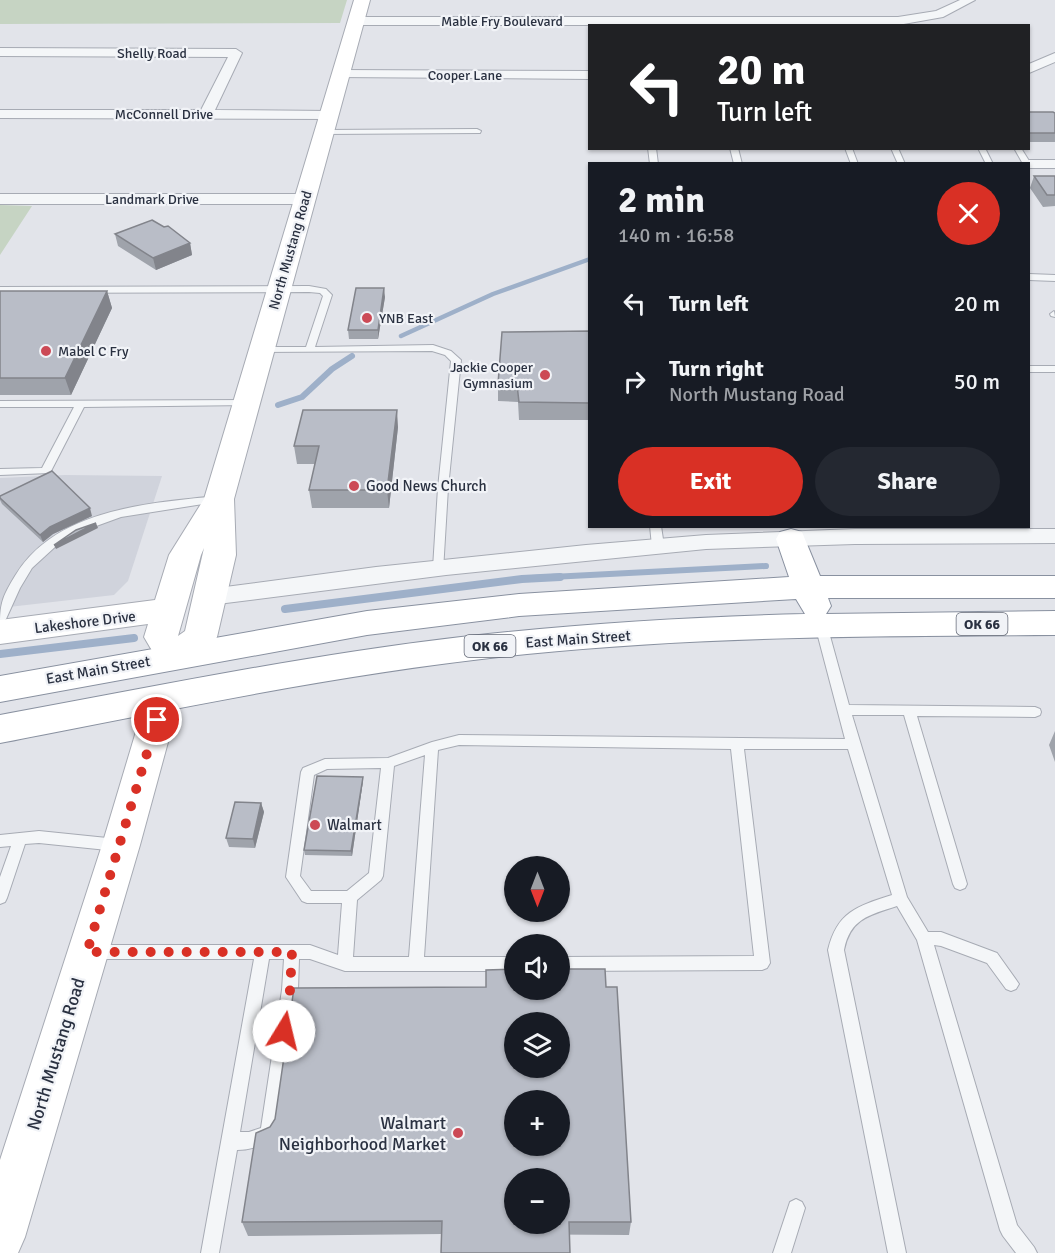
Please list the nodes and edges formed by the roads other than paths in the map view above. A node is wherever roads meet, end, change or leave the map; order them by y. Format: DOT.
graph roads {
  1 [pos="969,0"];
  2 [pos="359,10"];
  3 [pos="0,52"];
  4 [pos="1055,57"];
  5 [pos="1030,69"];
  6 [pos="340,74"];
  7 [pos="588,75"];
  8 [pos="0,114"];
  9 [pos="206,114"];
  10 [pos="327,123"];
  11 [pos="477,131"];
  12 [pos="1030,164"];
  13 [pos="1055,164"];
  14 [pos="0,199"];
  15 [pos="305,199"];
  16 [pos="1030,278"];
  17 [pos="1055,278"];
  18 [pos="279,289"];
  19 [pos="0,290"];
  20 [pos="310,349"];
  21 [pos="262,350"];
  22 [pos="1030,369"];
  23 [pos="1055,369"];
  24 [pos="247,403"];
  25 [pos="0,404"];
  26 [pos="80,404"];
  27 [pos="0,472"];
  28 [pos="219,499"];
  29 [pos="963,531"];
  30 [pos="1028,531"];
  31 [pos="790,533"];
  32 [pos="657,536"];
  33 [pos="1055,536"];
  34 [pos="439,568"];
  35 [pos="809,587"];
  36 [pos="1055,587"];
  37 [pos="210,597"];
  38 [pos="169,610"];
  39 [pos="0,619"];
  40 [pos="1055,623"];
  41 [pos="821,625"];
  42 [pos="0,632"];
  43 [pos="173,657"];
  44 [pos="0,689"];
  45 [pos="163,698"];
  46 [pos="844,710"];
  47 [pos="909,712"];
  48 [pos="1035,712"];
  49 [pos="0,729"];
  50 [pos="737,744"];
  51 [pos="853,744"];
  52 [pos="432,747"];
  53 [pos="388,763"];
  54 [pos="20,839"];
  55 [pos="0,841"];
  56 [pos="121,845"];
  57 [pos="960,884"];
  58 [pos="350,897"];
  59 [pos="0,898"];
  60 [pos="900,899"];
  61 [pos="924,938"];
  62 [pos="87,952"];
  63 [pos="263,952"];
  64 [pos="292,952"];
  65 [pos="345,964"];
  66 [pos="416,964"];
  67 [pos="504,964"];
  68 [pos="570,964"];
  69 [pos="1011,984"];
  70 [pos="230,1141"];
  71 [pos="796,1208"];
  72 [pos="0,1237"];
  73 [pos="210,1253"];
  74 [pos="782,1253"];
  75 [pos="897,1253"];
  76 [pos="1028,1253"];
  1 -- 2 [label="street, Mable Fry Boulevard"];
  2 -- 6 [label="main road, North Mustang Road"];
  3 -- 9 [label="street, Shelly Road"];
  4 -- 5 [label="street"];
  6 -- 7 [label="street, Cooper Lane"];
  6 -- 10 [label="main road, North Mustang Road"];
  8 -- 9 [label="street, McConnell Drive"];
  9 -- 10 [label="street, McConnell Drive"];
  10 -- 11 [label="lane"];
  10 -- 15 [label="main road, North Mustang Road"];
  12 -- 13 [label="street"];
  14 -- 15 [label="street, Landmark Drive"];
  15 -- 18 [label="main road, North Mustang Road"];
  16 -- 17 [label="lane"];
  18 -- 19 [label="lane"];
  18 -- 20 [label="lane"];
  18 -- 21 [label="main road, North Mustang Road"];
  20 -- 21 [label="lane"];
  20 -- 34 [label="lane"];
  21 -- 24 [label="main road, North Mustang Road"];
  22 -- 23 [label="lane"];
  24 -- 26 [label="lane"];
  24 -- 28 [label="main road, North Mustang Road"];
  25 -- 26 [label="lane"];
  26 -- 27 [label="lane"];
  28 -- 37 [label="main road, North Mustang Road"];
  28 -- 38 [label="main road, North Mustang Road"];
  28 -- 39 [label="lane"];
  29 -- 30 [label="street"];
  29 -- 31 [label="street"];
  30 -- 33 [label="street"];
  31 -- 32 [label="street"];
  31 -- 35 [label="main road"];
  32 -- 34 [label="street"];
  34 -- 37 [label="street"];
  35 -- 36 [label="main road, East Main Street"];
  35 -- 41 [label="main road"];
  35 -- 43 [label="main road, East Main Street"];
  37 -- 43 [label="main road, North Mustang Road"];
  38 -- 42 [label="main road, Lakeshore Drive"];
  38 -- 43 [label="main road, North Mustang Road"];
  40 -- 41 [label="main road, East Main Street / OK 66"];
  41 -- 45 [label="main road, East Main Street / OK 66"];
  41 -- 46 [label="lane"];
  43 -- 44 [label="main road, East Main Street"];
  43 -- 45 [label="main road, North Mustang Road"];
  45 -- 49 [label="main road, East Main Street / OK 66"];
  45 -- 56 [label="main road, North Mustang Road"];
  46 -- 47 [label="lane"];
  46 -- 51 [label="lane"];
  47 -- 48 [label="lane"];
  47 -- 57 [label="lane"];
  50 -- 51 [label="lane"];
  50 -- 52 [label="lane"];
  50 -- 68 [label="lane"];
  51 -- 60 [label="lane"];
  52 -- 53 [label="lane"];
  52 -- 66 [label="lane"];
  53 -- 58 [label="lane"];
  53 -- 58 [label="lane"];
  54 -- 55 [label="lane"];
  54 -- 56 [label="lane"];
  54 -- 59 [label="lane"];
  56 -- 62 [label="main road, North Mustang Road"];
  58 -- 65 [label="lane"];
  60 -- 61 [label="lane"];
  60 -- 75 [label="lane"];
  61 -- 69 [label="lane"];
  61 -- 76 [label="lane"];
  62 -- 63 [label="lane"];
  62 -- 72 [label="main road, North Mustang Road"];
  63 -- 64 [label="lane"];
  63 -- 70 [label="lane"];
  64 -- 65 [label="lane"];
  64 -- 70 [label="lane"];
  65 -- 66 [label="lane"];
  66 -- 67 [label="lane"];
  70 -- 73 [label="lane"];
  71 -- 74 [label="lane"];
}
